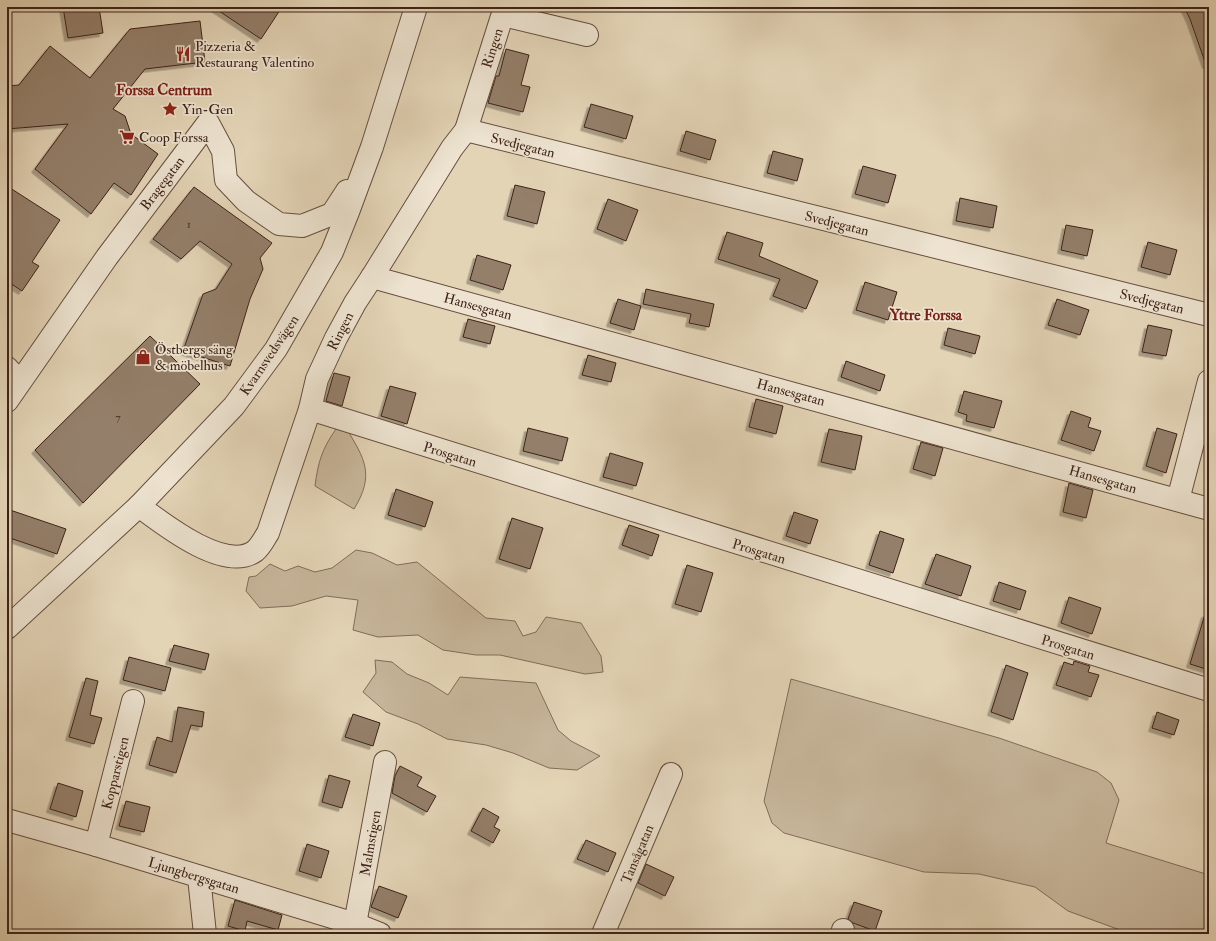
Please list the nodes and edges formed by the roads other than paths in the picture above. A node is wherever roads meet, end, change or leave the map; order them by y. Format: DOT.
graph roads {
  1 [pos="416,7"];
  2 [pos="504,11"];
  3 [pos="587,34"];
  4 [pos="466,130"];
  5 [pos="372,147"];
  6 [pos="372,277"];
  7 [pos="1209,315"];
  8 [pos="13,374"];
  9 [pos="1209,381"];
  10 [pos="7,401"];
  11 [pos="310,410"];
  12 [pos="1178,500"];
  13 [pos="139,506"];
  14 [pos="1209,509"];
  15 [pos="7,628"];
  16 [pos="1209,690"];
  17 [pos="133,701"];
  18 [pos="385,762"];
  19 [pos="671,774"];
  20 [pos="7,820"];
  21 [pos="96,845"];
  22 [pos="199,877"];
  23 [pos="355,924"];
  24 [pos="205,934"];
  25 [pos="380,934"];
  26 [pos="603,934"];
  1 -- 5 [label="street, Kvarnsvedsvägen"];
  2 -- 3 [label="street"];
  2 -- 4 [label="street, Ringen"];
  4 -- 6 [label="street, Ringen"];
  4 -- 7 [label="street, Svedjegatan"];
  5 -- 8 [label="street, Bragegatan"];
  5 -- 13 [label="street, Kvarnsvedsvägen"];
  6 -- 11 [label="street, Ringen"];
  6 -- 12 [label="street, Hansesgatan"];
  8 -- 10 [label="street, Bragegatan"];
  9 -- 12 [label="street"];
  11 -- 13 [label="street, Ringen"];
  11 -- 16 [label="street, Prosgatan"];
  12 -- 14 [label="street, Hansesgatan"];
  13 -- 15 [label="street, Kvarnsvedsvägen"];
  17 -- 21 [label="street, Kopparstigen"];
  18 -- 23 [label="street, Malmstigen"];
  19 -- 26 [label="street, Tansågatan"];
  20 -- 21 [label="street, Ljungbergsgatan"];
  21 -- 22 [label="street, Ljungbergsgatan"];
  22 -- 23 [label="street, Ljungbergsgatan"];
  22 -- 24 [label="street"];
  23 -- 25 [label="street, Ljungbergsgatan"];
}
